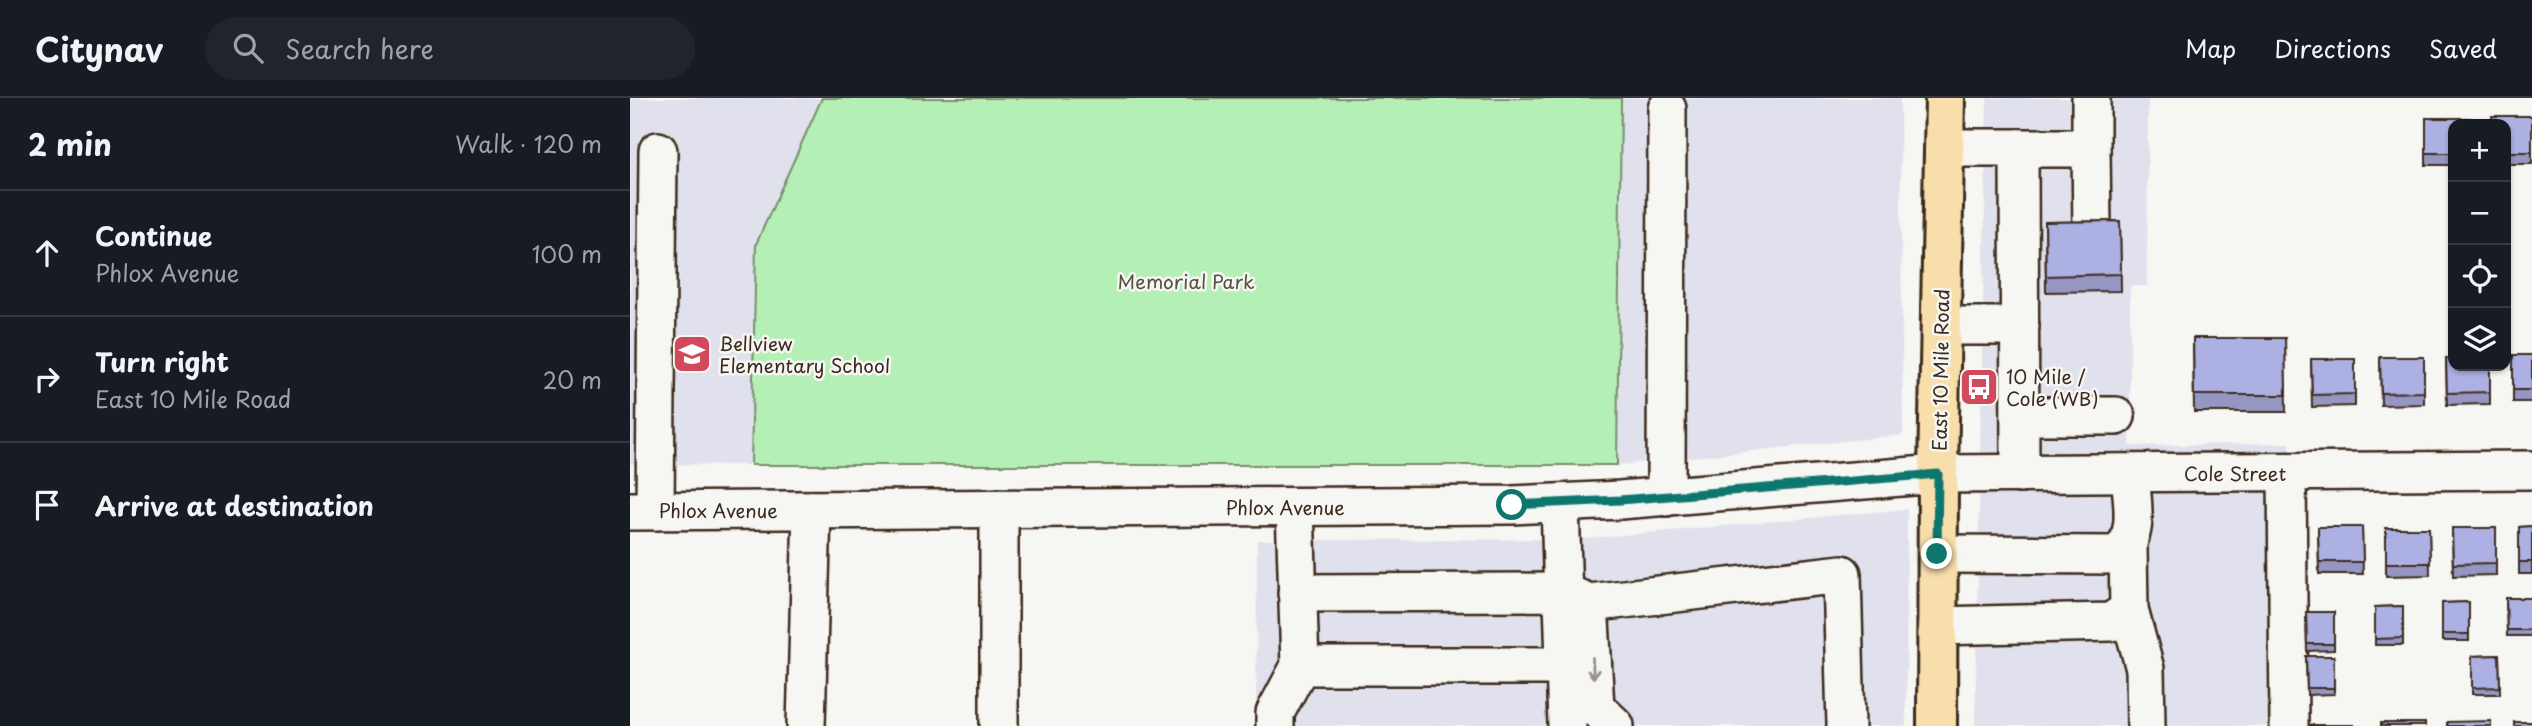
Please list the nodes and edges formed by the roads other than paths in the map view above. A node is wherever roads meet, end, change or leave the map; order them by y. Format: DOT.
graph roads {
  1 [pos="1945,98"];
  2 [pos="2091,98"];
  3 [pos="1667,109"];
  4 [pos="1944,148"];
  5 [pos="2019,148"];
  6 [pos="2091,149"];
  7 [pos="658,151"];
  8 [pos="2092,230"];
  9 [pos="1941,326"];
  10 [pos="2020,326"];
  11 [pos="2020,416"];
  12 [pos="2116,416"];
  13 [pos="2532,471"];
  14 [pos="2287,472"];
  15 [pos="1938,474"];
  16 [pos="2020,474"];
  17 [pos="2130,474"];
  18 [pos="1666,496"];
  19 [pos="1560,503"];
  20 [pos="1295,507"];
  21 [pos="999,508"];
  22 [pos="812,510"];
  23 [pos="643,511"];
  24 [pos="2128,546"];
  25 [pos="1937,554"];
  26 [pos="1297,593"];
  27 [pos="1576,597"];
  28 [pos="2129,610"];
  29 [pos="1937,626"];
  30 [pos="1300,666"];
  31 [pos="1565,666"];
  32 [pos="806,726"];
  33 [pos="999,726"];
  34 [pos="1275,726"];
  35 [pos="1567,726"];
  36 [pos="1615,726"];
  37 [pos="1846,726"];
  38 [pos="1937,726"];
  39 [pos="2146,726"];
  40 [pos="2290,726"];
  1 -- 4 [label="main road, East 10 Mile Road"];
  2 -- 6 [label="street"];
  3 -- 18 [label="street"];
  4 -- 5 [label="street"];
  4 -- 9 [label="main road, East 10 Mile Road"];
  5 -- 6 [label="street"];
  5 -- 10 [label="street"];
  6 -- 8 [label="street"];
  7 -- 23 [label="street"];
  9 -- 10 [label="street"];
  9 -- 15 [label="main road, East 10 Mile Road"];
  10 -- 11 [label="street"];
  11 -- 12 [label="street"];
  11 -- 16 [label="street"];
  13 -- 14 [label="street, Cole Street"];
  14 -- 17 [label="street, Cole Street"];
  14 -- 40 [label="street"];
  15 -- 16 [label="street, Cole Street"];
  15 -- 18 [label="street, Phlox Avenue"];
  15 -- 25 [label="main road, East 10 Mile Road"];
  16 -- 17 [label="street, Cole Street"];
  17 -- 24 [label="street"];
  18 -- 19 [label="street, Phlox Avenue"];
  19 -- 20 [label="street, Phlox Avenue"];
  19 -- 27 [label="street"];
  20 -- 21 [label="street, Phlox Avenue"];
  20 -- 26 [label="street"];
  21 -- 22 [label="street, Phlox Avenue"];
  21 -- 33 [label="street"];
  22 -- 23 [label="street, Phlox Avenue"];
  22 -- 32 [label="street"];
  24 -- 25 [label="street"];
  24 -- 28 [label="street"];
  25 -- 29 [label="main road, East 10 Mile Road"];
  26 -- 27 [label="street"];
  26 -- 30 [label="street"];
  27 -- 31 [label="street"];
  27 -- 36 [label="street, one-way"];
  27 -- 37 [label="street"];
  28 -- 29 [label="street"];
  28 -- 39 [label="street"];
  29 -- 38 [label="main road, East 10 Mile Road"];
  30 -- 31 [label="street"];
  30 -- 34 [label="street"];
  31 -- 35 [label="street"];
}
